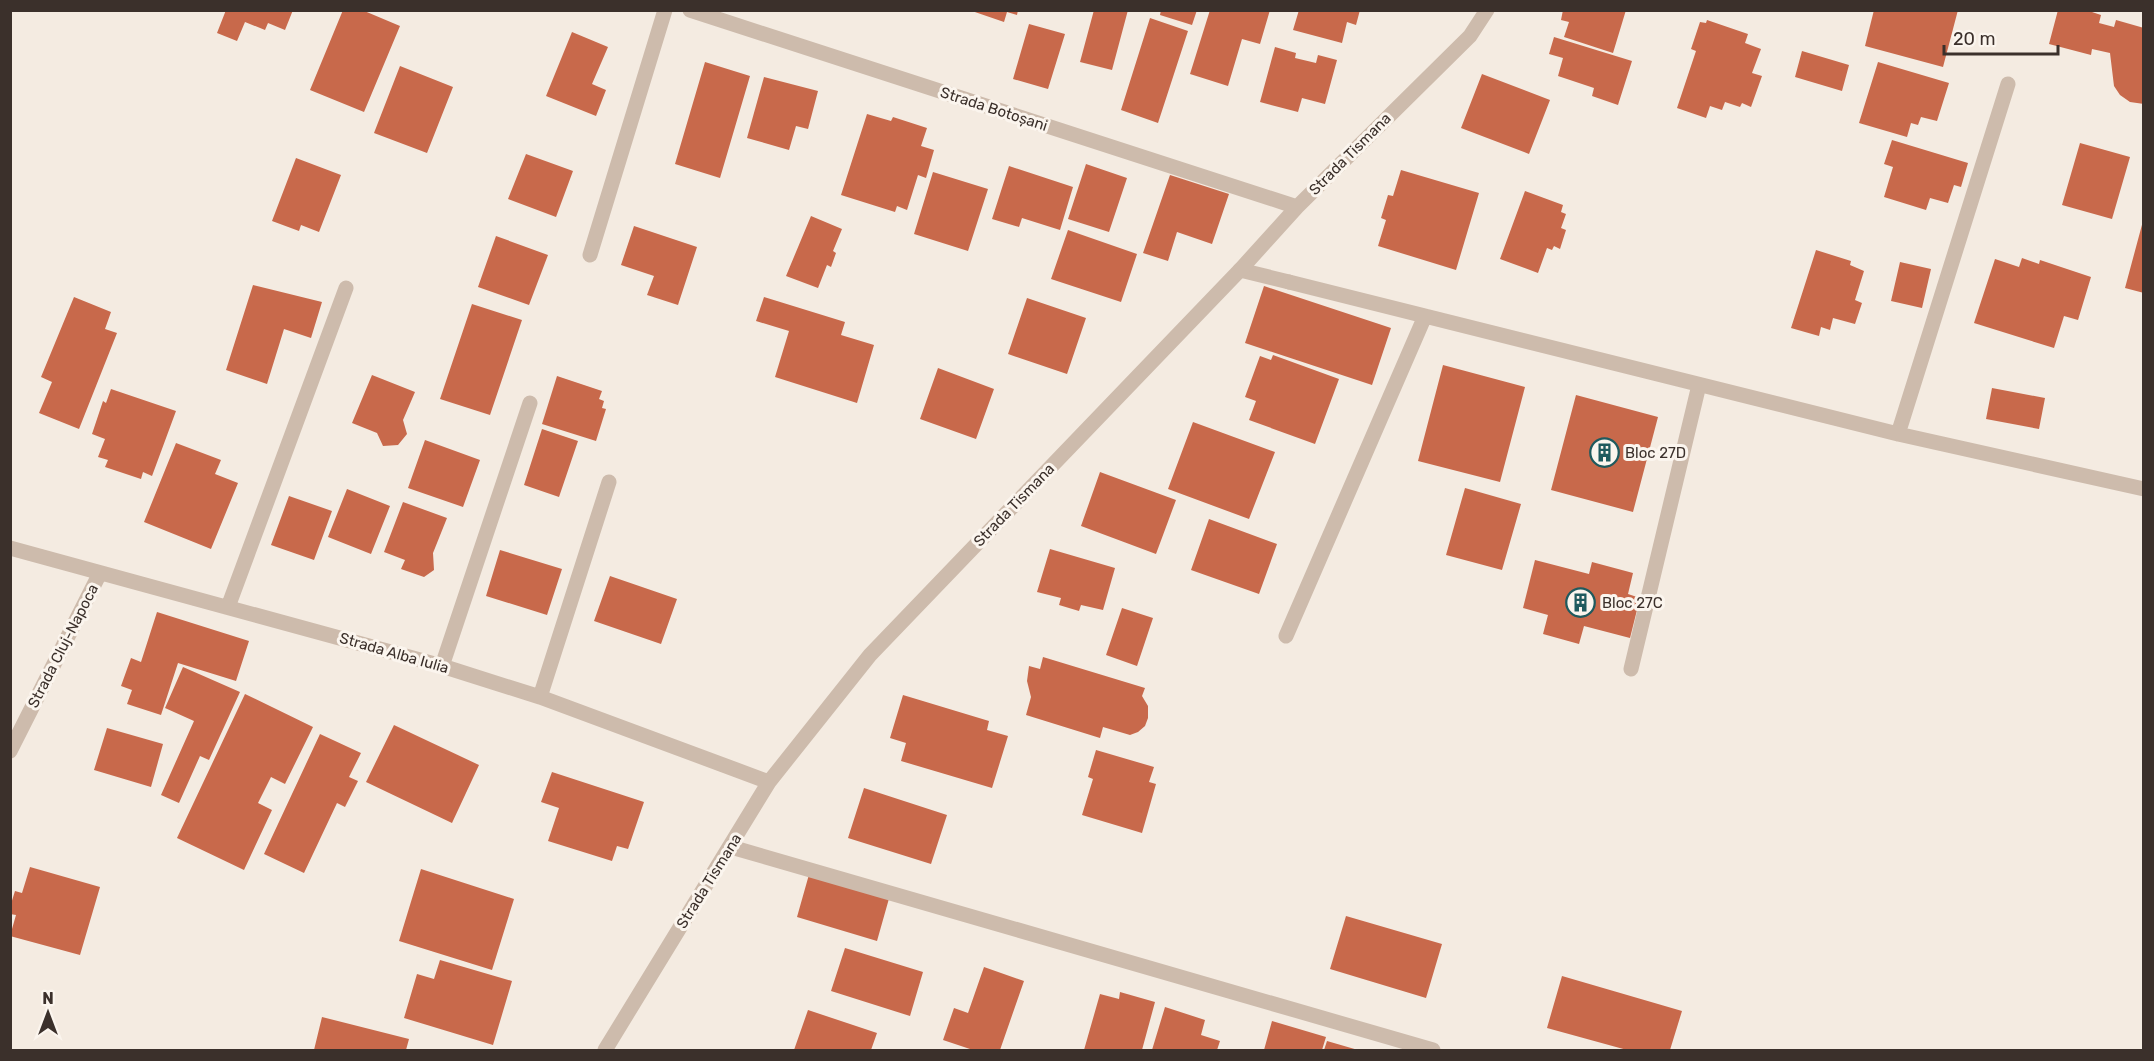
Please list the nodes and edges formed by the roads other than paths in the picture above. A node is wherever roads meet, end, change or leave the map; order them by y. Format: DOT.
graph roads {
  1 [pos="665,10"];
  2 [pos="690,10"];
  3 [pos="1487,10"];
  4 [pos="2007,84"];
  5 [pos="1297,207"];
  6 [pos="590,255"];
  7 [pos="1240,270"];
  8 [pos="346,288"];
  9 [pos="1425,316"];
  10 [pos="1699,385"];
  11 [pos="530,403"];
  12 [pos="1898,434"];
  13 [pos="609,482"];
  14 [pos="2144,489"];
  15 [pos="10,548"];
  16 [pos="99,573"];
  17 [pos="228,606"];
  18 [pos="1286,636"];
  19 [pos="442,666"];
  20 [pos="1631,669"];
  21 [pos="540,697"];
  22 [pos="10,751"];
  23 [pos="769,782"];
  24 [pos="731,847"];
  25 [pos="605,1050"];
  26 [pos="1433,1050"];
  1 -- 6 [label="street"];
  2 -- 5 [label="street, Strada Botoșani"];
  3 -- 5 [label="street, Strada Tismana"];
  4 -- 12 [label="street"];
  5 -- 7 [label="street, Strada Tismana"];
  7 -- 9 [label="street"];
  7 -- 23 [label="street, Strada Tismana"];
  8 -- 17 [label="street"];
  9 -- 10 [label="street"];
  9 -- 18 [label="street"];
  10 -- 12 [label="street"];
  10 -- 20 [label="street"];
  11 -- 19 [label="street"];
  12 -- 14 [label="street"];
  13 -- 21 [label="street"];
  15 -- 16 [label="street, Strada Alba Iulia"];
  16 -- 17 [label="street, Strada Alba Iulia"];
  16 -- 22 [label="street, Strada Cluj-Napoca"];
  17 -- 19 [label="street, Strada Alba Iulia"];
  19 -- 21 [label="street, Strada Alba Iulia"];
  21 -- 23 [label="street, Strada Alba Iulia"];
  23 -- 24 [label="street, Strada Tismana"];
  24 -- 25 [label="street, Strada Tismana"];
  24 -- 26 [label="street"];
}
